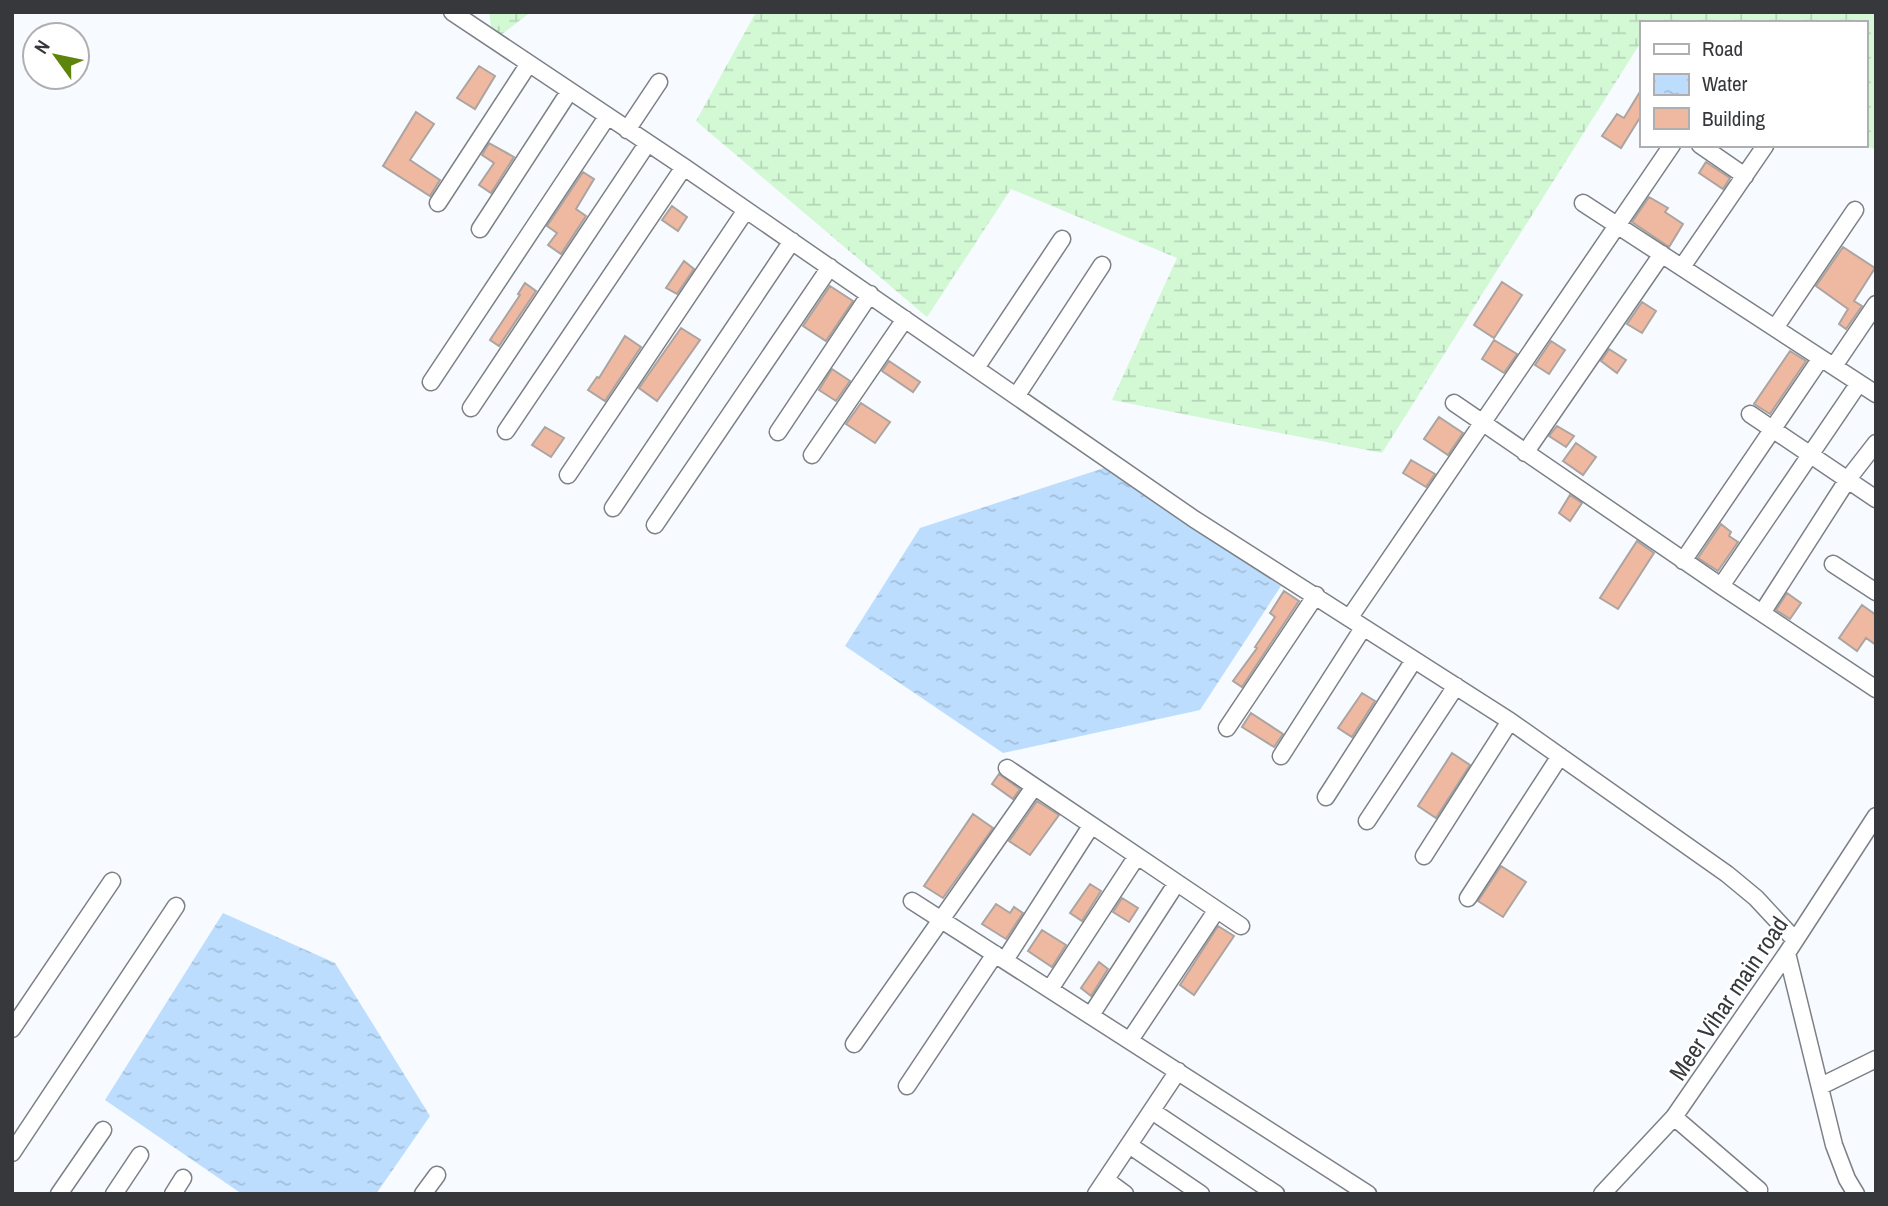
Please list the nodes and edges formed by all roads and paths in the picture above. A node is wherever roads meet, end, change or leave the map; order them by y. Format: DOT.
graph roads {
  1 [pos="452,12"];
  2 [pos="528,65"];
  3 [pos="659,82"];
  4 [pos="569,92"];
  5 [pos="607,117"];
  6 [pos="627,130"];
  7 [pos="647,144"];
  8 [pos="1671,147"];
  9 [pos="1703,147"];
  10 [pos="1764,147"];
  11 [pos="684,167"];
  12 [pos="1745,176"];
  13 [pos="438,203"];
  14 [pos="1583,203"];
  15 [pos="746,209"];
  16 [pos="1855,210"];
  17 [pos="1618,225"];
  18 [pos="480,229"];
  19 [pos="1062,239"];
  20 [pos="792,241"];
  21 [pos="1662,254"];
  22 [pos="1102,265"];
  23 [pos="830,267"];
  24 [pos="1682,267"];
  25 [pos="870,295"];
  26 [pos="1876,304"];
  27 [pos="905,319"];
  28 [pos="1775,328"];
  29 [pos="1827,362"];
  30 [pos="976,368"];
  31 [pos="431,382"];
  32 [pos="1870,386"];
  33 [pos="1017,395"];
  34 [pos="1454,403"];
  35 [pos="471,408"];
  36 [pos="1750,414"];
  37 [pos="1482,424"];
  38 [pos="1773,428"];
  39 [pos="506,431"];
  40 [pos="778,432"];
  41 [pos="1876,443"];
  42 [pos="1525,453"];
  43 [pos="1811,454"];
  44 [pos="812,455"];
  45 [pos="568,475"];
  46 [pos="1848,480"];
  47 [pos="1876,499"];
  48 [pos="613,508"];
  49 [pos="655,525"];
  50 [pos="1683,561"];
  51 [pos="1833,564"];
  52 [pos="1721,586"];
  53 [pos="1876,592"];
  54 [pos="1316,595"];
  55 [pos="1762,613"];
  56 [pos="1350,617"];
  57 [pos="1363,628"];
  58 [pos="1414,660"];
  59 [pos="1456,686"];
  60 [pos="1876,689"];
  61 [pos="1510,721"];
  62 [pos="1227,728"];
  63 [pos="1281,756"];
  64 [pos="1560,756"];
  65 [pos="1007,768"];
  66 [pos="1034,787"];
  67 [pos="1326,796"];
  68 [pos="1876,816"];
  69 [pos="1367,821"];
  70 [pos="1091,826"];
  71 [pos="1137,856"];
  72 [pos="1424,856"];
  73 [pos="112,881"];
  74 [pos="1176,884"];
  75 [pos="1468,898"];
  76 [pos="912,901"];
  77 [pos="176,906"];
  78 [pos="1216,911"];
  79 [pos="942,920"];
  80 [pos="1241,926"];
  81 [pos="1791,946"];
  82 [pos="1000,957"];
  83 [pos="1050,989"];
  84 [pos="1091,1015"];
  85 [pos="12,1029"];
  86 [pos="1130,1040"];
  87 [pos="854,1044"];
  88 [pos="1876,1059"];
  89 [pos="1178,1071"];
  90 [pos="907,1086"];
  91 [pos="1821,1086"];
  92 [pos="1152,1111"];
  93 [pos="1674,1117"];
  94 [pos="103,1130"];
  95 [pos="1129,1145"];
  96 [pos="12,1153"];
  97 [pos="140,1155"];
  98 [pos="437,1174"];
  99 [pos="183,1178"];
  100 [pos="1101,1187"];
  101 [pos="1357,1191"];
  102 [pos="59,1194"];
  103 [pos="114,1194"];
  104 [pos="173,1194"];
  105 [pos="423,1194"];
  106 [pos="1125,1194"];
  107 [pos="1201,1194"];
  108 [pos="1276,1194"];
  109 [pos="1602,1194"];
  110 [pos="1757,1194"];
  111 [pos="1856,1194"];
  1 -- 2 [label="street"];
  2 -- 4 [label="street"];
  2 -- 13 [label="street"];
  3 -- 6 [label="street"];
  4 -- 5 [label="street"];
  4 -- 18 [label="street"];
  5 -- 6 [label="street"];
  5 -- 31 [label="street"];
  6 -- 7 [label="street"];
  7 -- 11 [label="street"];
  7 -- 35 [label="street"];
  8 -- 17 [label="street"];
  9 -- 12 [label="street"];
  10 -- 12 [label="street"];
  11 -- 15 [label="street"];
  11 -- 39 [label="street"];
  12 -- 24 [label="street"];
  14 -- 17 [label="street"];
  15 -- 20 [label="street"];
  15 -- 45 [label="street"];
  16 -- 28 [label="street"];
  17 -- 21 [label="street"];
  17 -- 37 [label="street"];
  19 -- 30 [label="street"];
  20 -- 23 [label="street"];
  20 -- 48 [label="street"];
  21 -- 24 [label="street"];
  21 -- 42 [label="street"];
  22 -- 33 [label="street"];
  23 -- 25 [label="street"];
  23 -- 49 [label="street"];
  24 -- 28 [label="street"];
  25 -- 27 [label="street"];
  25 -- 40 [label="street"];
  26 -- 29 [label="street"];
  27 -- 30 [label="street"];
  27 -- 44 [label="street"];
  28 -- 29 [label="street"];
  29 -- 32 [label="street"];
  29 -- 38 [label="street"];
  30 -- 33 [label="street"];
  32 -- 43 [label="street"];
  33 -- 54 [label="street"];
  34 -- 37 [label="street"];
  36 -- 38 [label="street"];
  37 -- 42 [label="street"];
  37 -- 56 [label="street"];
  38 -- 43 [label="street"];
  38 -- 50 [label="street"];
  41 -- 46 [label="street"];
  42 -- 50 [label="street"];
  43 -- 46 [label="street"];
  43 -- 52 [label="street"];
  46 -- 47 [label="street"];
  46 -- 55 [label="street"];
  50 -- 52 [label="street"];
  51 -- 53 [label="street"];
  52 -- 55 [label="street"];
  54 -- 56 [label="street"];
  54 -- 62 [label="street"];
  55 -- 60 [label="street"];
  56 -- 57 [label="street"];
  57 -- 58 [label="street"];
  57 -- 63 [label="street"];
  58 -- 59 [label="street"];
  58 -- 67 [label="street"];
  59 -- 61 [label="street"];
  59 -- 69 [label="street"];
  61 -- 64 [label="street"];
  61 -- 72 [label="street"];
  64 -- 75 [label="street"];
  64 -- 81 [label="street"];
  65 -- 66 [label="street"];
  66 -- 70 [label="street"];
  66 -- 79 [label="street"];
  68 -- 81 [label="street, Meer Vihar main road"];
  70 -- 71 [label="street"];
  70 -- 82 [label="street"];
  71 -- 74 [label="street"];
  71 -- 83 [label="street"];
  73 -- 85 [label="street"];
  74 -- 78 [label="street"];
  74 -- 84 [label="street"];
  76 -- 79 [label="street"];
  77 -- 96 [label="street"];
  78 -- 80 [label="street"];
  78 -- 86 [label="street"];
  79 -- 82 [label="street"];
  79 -- 87 [label="street"];
  81 -- 91 [label="street"];
  81 -- 93 [label="street, Meer Vihar main road"];
  82 -- 83 [label="street"];
  82 -- 90 [label="street"];
  83 -- 84 [label="street"];
  84 -- 86 [label="street"];
  86 -- 89 [label="street"];
  88 -- 91 [label="street"];
  89 -- 92 [label="street"];
  89 -- 101 [label="street"];
  91 -- 111 [label="street"];
  92 -- 95 [label="street"];
  92 -- 108 [label="street"];
  93 -- 109 [label="street, Meer Vihar main road"];
  93 -- 110 [label="street"];
  94 -- 102 [label="street"];
  95 -- 100 [label="street"];
  95 -- 107 [label="street"];
  97 -- 103 [label="street"];
  98 -- 105 [label="street"];
  99 -- 104 [label="street"];
  100 -- 106 [label="street"];
}
